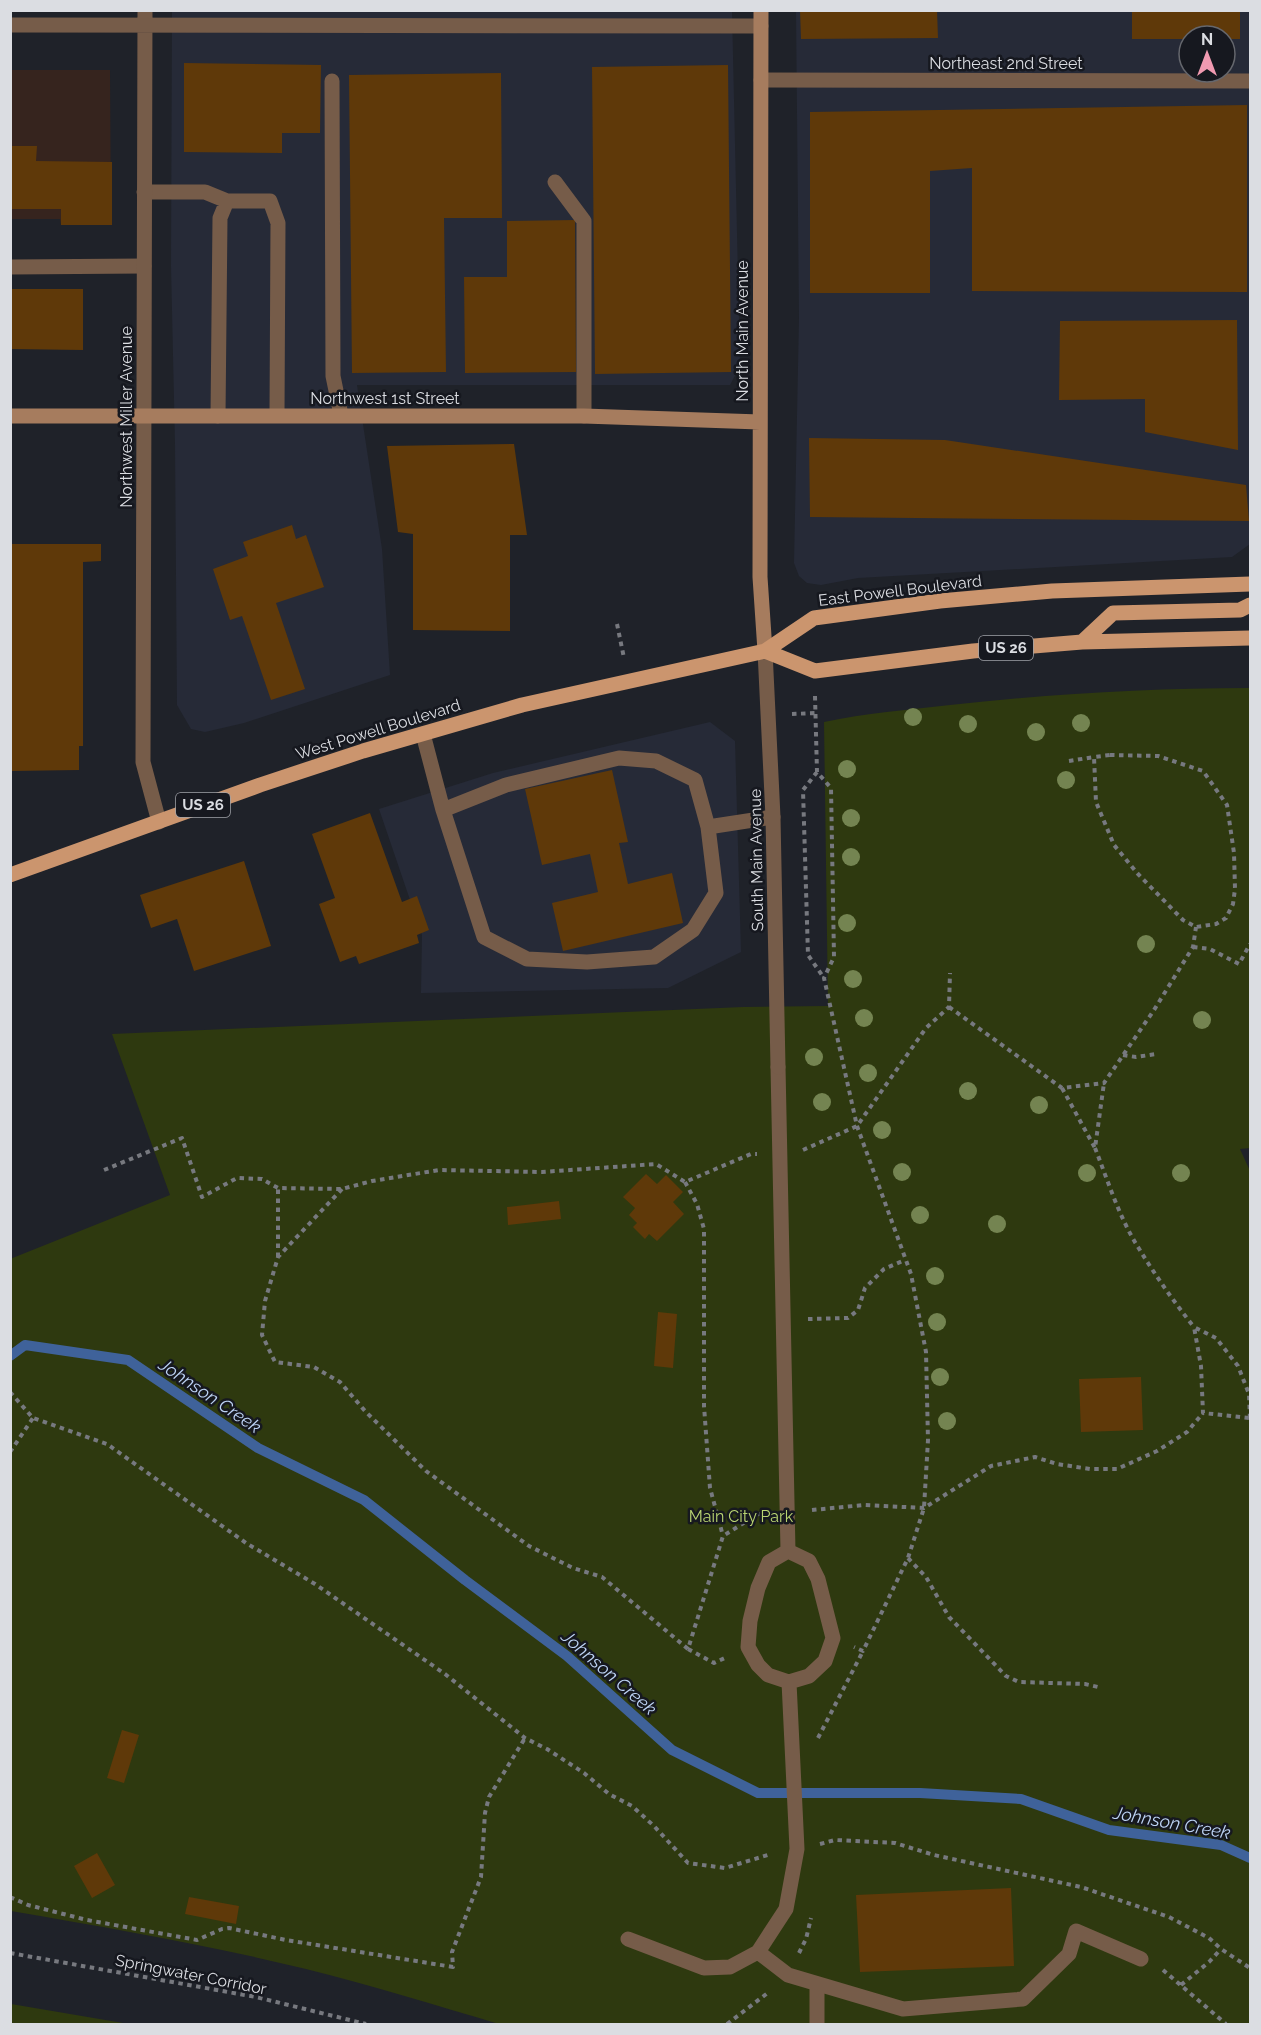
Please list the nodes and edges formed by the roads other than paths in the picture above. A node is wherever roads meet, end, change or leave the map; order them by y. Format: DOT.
graph roads {
  1 [pos="145,10"];
  2 [pos="761,18"];
  3 [pos="10,25"];
  4 [pos="145,27"];
  5 [pos="761,80"];
  6 [pos="332,81"];
  7 [pos="1251,81"];
  8 [pos="555,182"];
  9 [pos="144,192"];
  10 [pos="228,201"];
  11 [pos="144,266"];
  12 [pos="10,267"];
  13 [pos="277,415"];
  14 [pos="341,415"];
  15 [pos="10,416"];
  16 [pos="143,416"];
  17 [pos="218,416"];
  18 [pos="584,416"];
  19 [pos="760,422"];
  20 [pos="1251,584"];
  21 [pos="1251,605"];
  22 [pos="1251,638"];
  23 [pos="1082,642"];
  24 [pos="765,651"];
  25 [pos="423,734"];
  26 [pos="443,810"];
  27 [pos="773,817"];
  28 [pos="159,822"];
  29 [pos="708,827"];
  30 [pos="10,875"];
  31 [pos="788,1551"];
  32 [pos="789,1682"];
  33 [pos="628,1939"];
  34 [pos="758,1952"];
  35 [pos="1141,1959"];
  36 [pos="817,1984"];
  37 [pos="817,2025"];
  1 -- 4 [label="street, Northwest Miller Avenue"];
  2 -- 4 [label="street"];
  2 -- 5 [label="street, North Main Avenue"];
  3 -- 4 [label="street"];
  4 -- 9 [label="street, Northwest Miller Avenue"];
  5 -- 7 [label="street, Northeast 2nd Street"];
  5 -- 19 [label="street, North Main Avenue"];
  6 -- 14 [label="street"];
  8 -- 18 [label="street"];
  9 -- 10 [label="street"];
  9 -- 11 [label="street, Northwest Miller Avenue"];
  10 -- 13 [label="street"];
  10 -- 17 [label="street"];
  11 -- 12 [label="street"];
  11 -- 16 [label="street, Northwest Miller Avenue"];
  13 -- 14 [label="street, Northwest 1st Street"];
  13 -- 17 [label="street, Northwest 1st Street"];
  14 -- 18 [label="street, Northwest 1st Street"];
  15 -- 16 [label="street, Northwest 1st Street"];
  16 -- 17 [label="street, Northwest 1st Street"];
  16 -- 28 [label="street, Northwest Miller Avenue"];
  18 -- 19 [label="street, Northwest 1st Street"];
  19 -- 24 [label="street, North Main Avenue"];
  20 -- 24 [label="main road, East Powell Boulevard / US 26"];
  21 -- 23 [label="main road"];
  22 -- 23 [label="main road, US 26"];
  23 -- 24 [label="main road, US 26"];
  24 -- 25 [label="main road, West Powell Boulevard / US 26"];
  24 -- 27 [label="street, South Main Avenue"];
  25 -- 26 [label="street"];
  25 -- 28 [label="main road, West Powell Boulevard / US 26"];
  26 -- 29 [label="street"];
  26 -- 29 [label="street"];
  27 -- 29 [label="street"];
  27 -- 31 [label="street, South Main Avenue"];
  28 -- 30 [label="main road, West Powell Boulevard / US 26"];
  31 -- 32 [label="street"];
  31 -- 32 [label="street"];
  32 -- 34 [label="street"];
  33 -- 34 [label="street"];
  34 -- 36 [label="street"];
  35 -- 36 [label="street"];
  36 -- 37 [label="street"];
}
